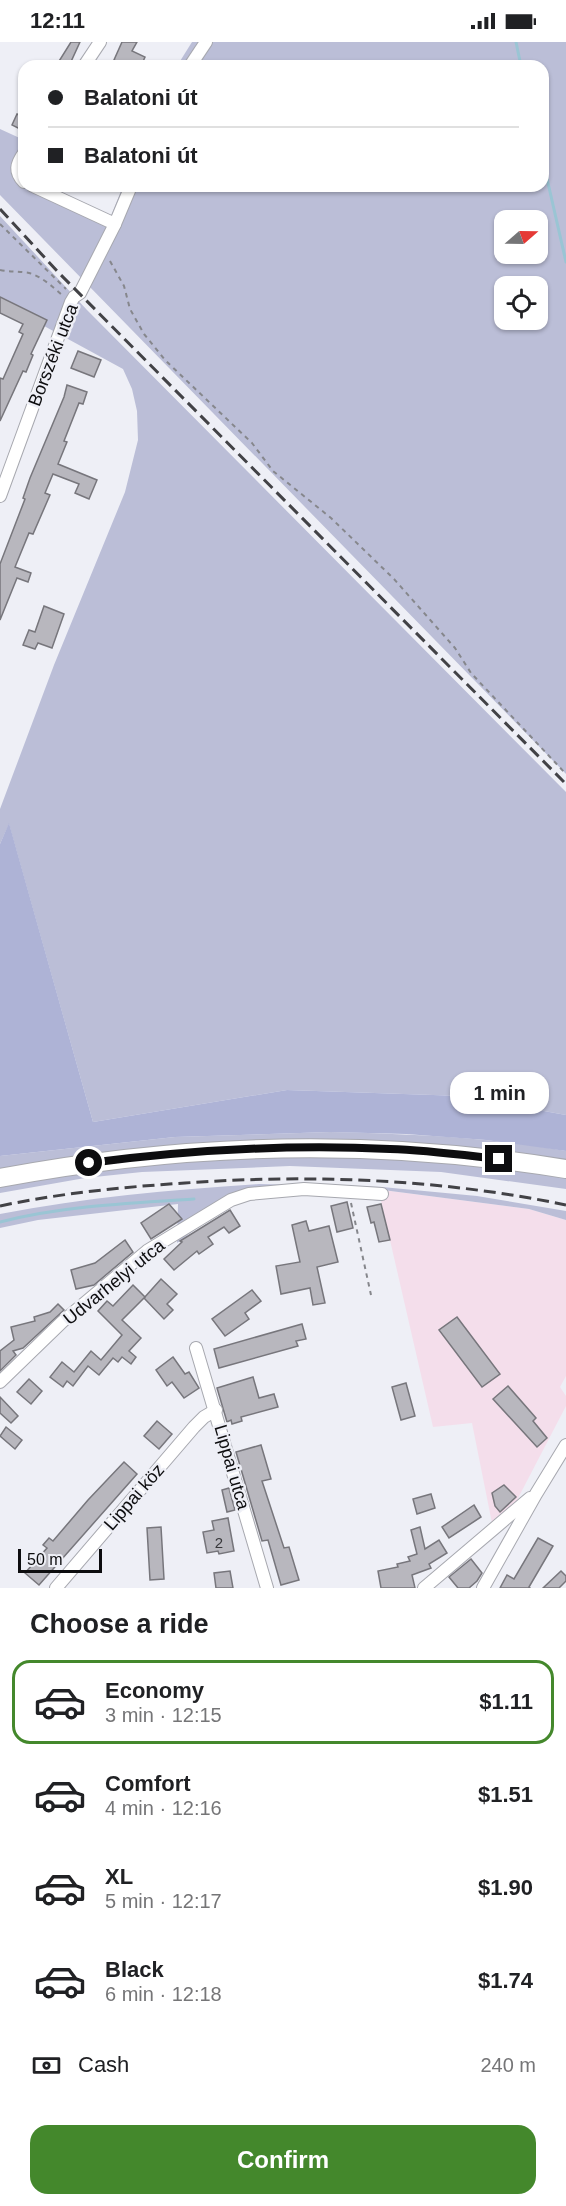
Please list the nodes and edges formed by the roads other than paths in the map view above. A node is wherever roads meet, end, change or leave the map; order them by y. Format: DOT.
graph roads {
  1 [pos="100,42"];
  2 [pos="206,42"];
  3 [pos="88,60"];
  4 [pos="194,60"];
  5 [pos="46,192"];
  6 [pos="128,192"];
  7 [pos="115,224"];
  8 [pos="0,496"];
  9 [pos="566,1168"];
  10 [pos="0,1178"];
  11 [pos="382,1194"];
  12 [pos="196,1348"];
  13 [pos="0,1382"];
  14 [pos="216,1410"];
  15 [pos="566,1445"];
  16 [pos="536,1494"];
  17 [pos="56,1588"];
  18 [pos="267,1588"];
  19 [pos="424,1588"];
  20 [pos="483,1588"];
  1 -- 3 [label="street"];
  2 -- 4 [label="street"];
  5 -- 7 [label="street"];
  6 -- 7 [label="street, Borszéki utca"];
  7 -- 8 [label="street, Borszéki utca"];
  9 -- 10 [label="main road"];
  11 -- 13 [label="street, Udvarhelyi utca"];
  12 -- 14 [label="street, Lippai utca"];
  14 -- 17 [label="street, Lippai köz"];
  14 -- 18 [label="street, Lippai utca"];
  15 -- 16 [label="street"];
  16 -- 19 [label="street"];
  16 -- 20 [label="street"];
}
